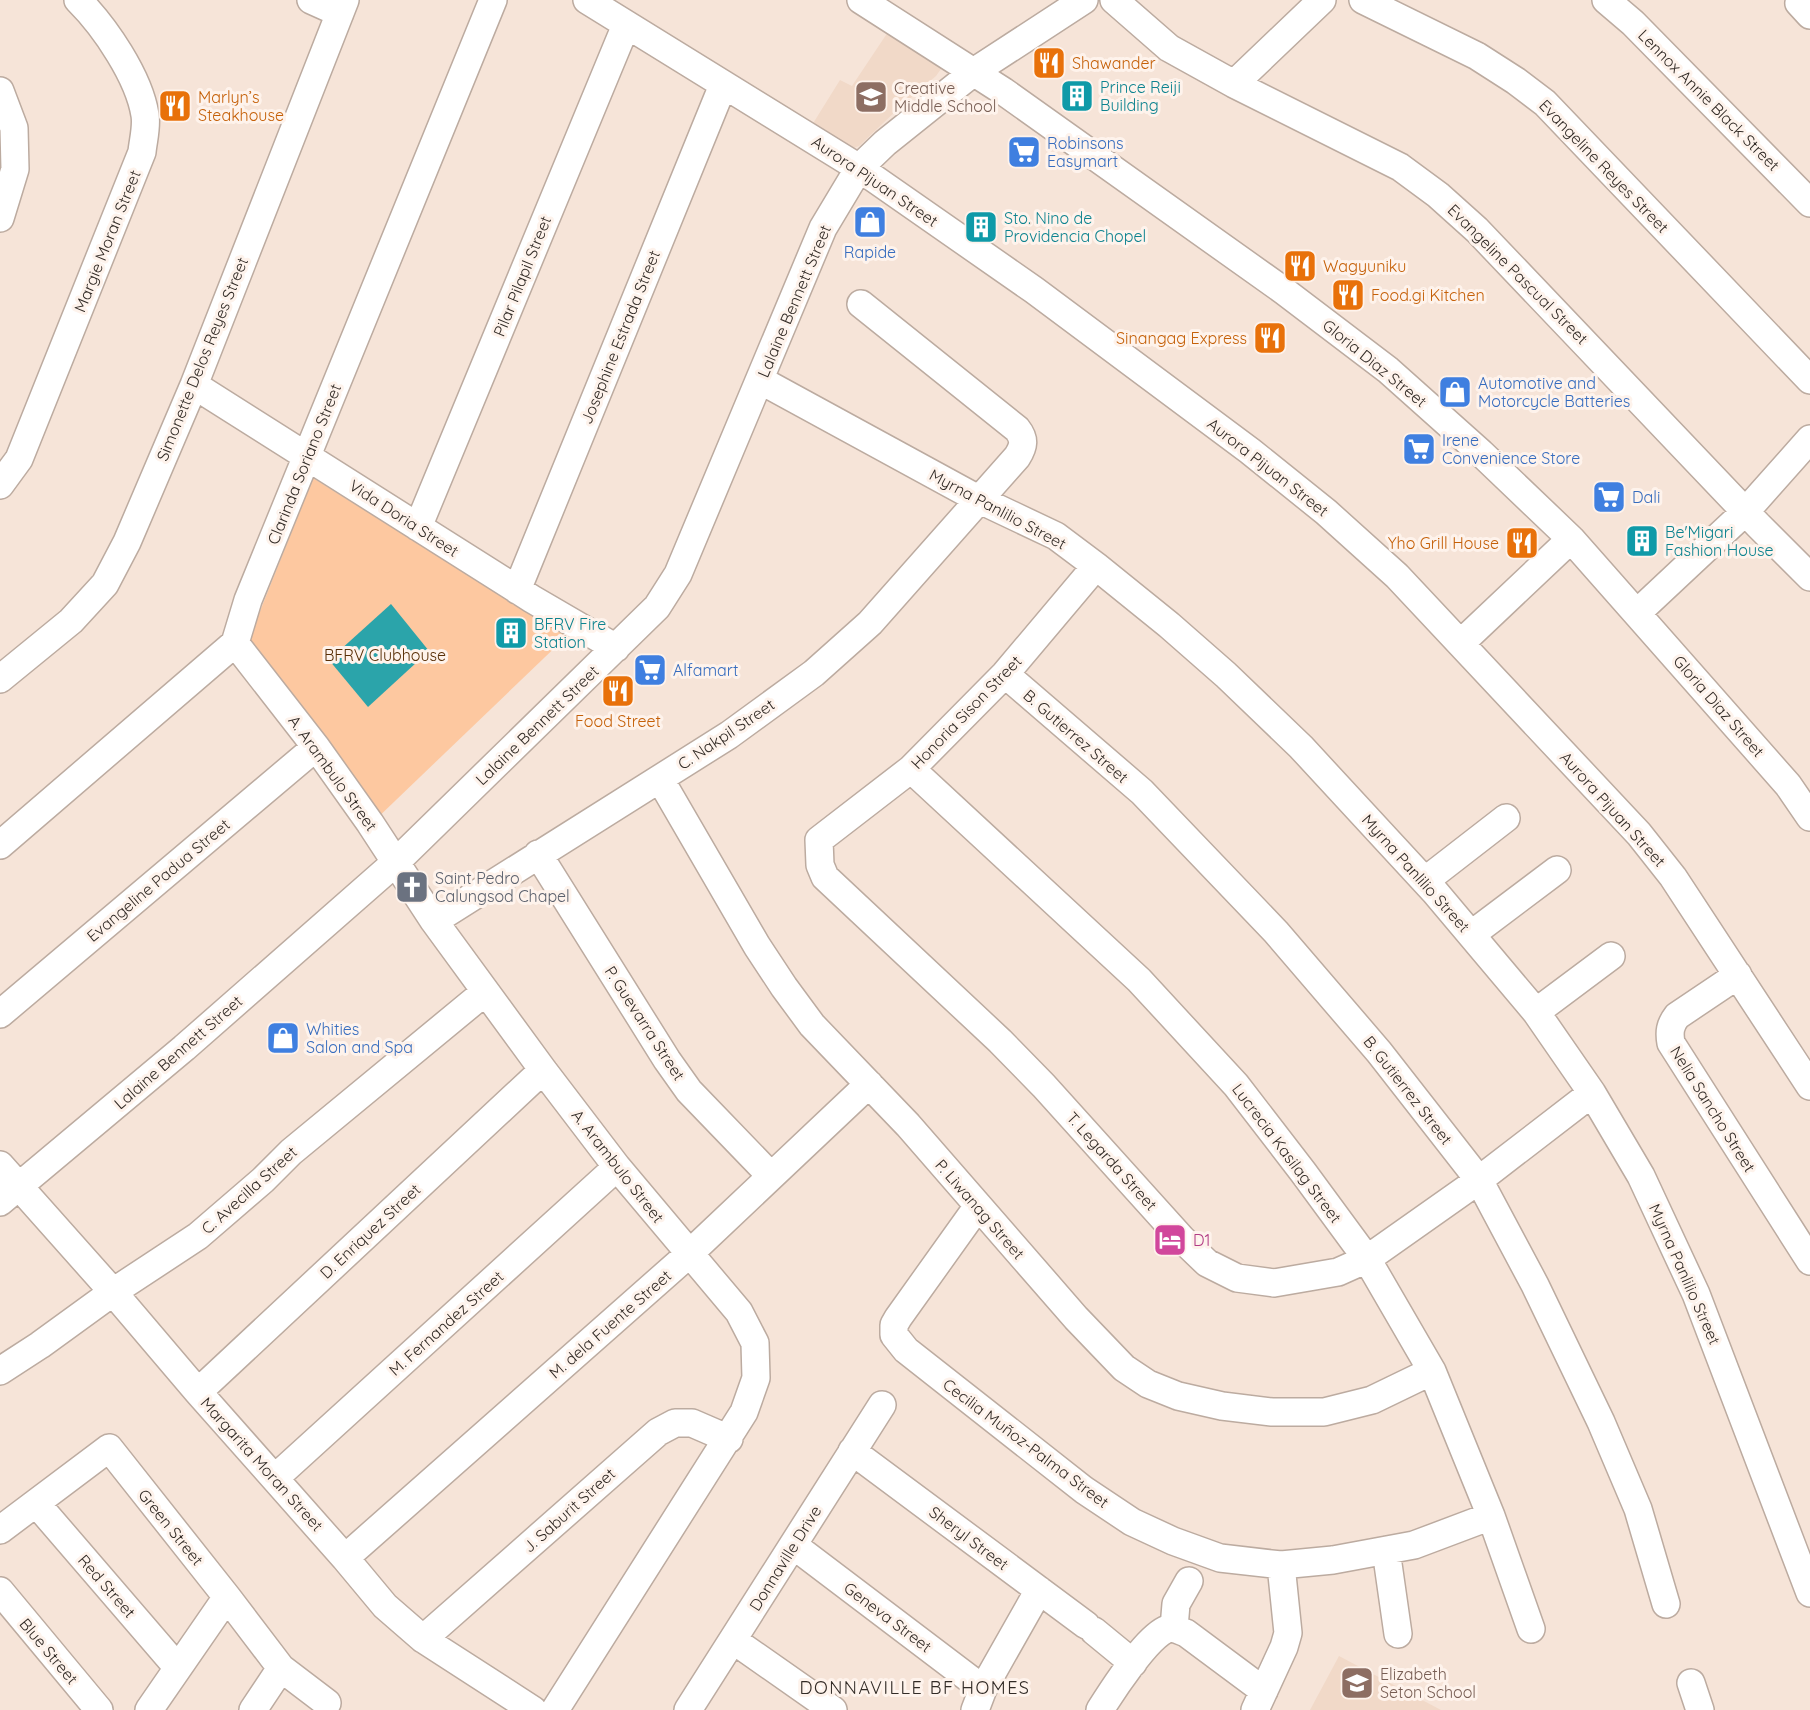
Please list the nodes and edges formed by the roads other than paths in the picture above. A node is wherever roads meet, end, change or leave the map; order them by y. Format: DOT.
graph roads {
  1 [pos="78,0"];
  2 [pos="311,0"];
  3 [pos="493,0"];
  4 [pos="586,0"];
  5 [pos="861,0"];
  6 [pos="1114,0"];
  7 [pos="1322,0"];
  8 [pos="1363,0"];
  9 [pos="1606,0"];
  10 [pos="1080,1"];
  11 [pos="342,7"];
  12 [pos="626,25"];
  13 [pos="975,72"];
  14 [pos="1234,84"];
  15 [pos="723,85"];
  16 [pos="0,91"];
  17 [pos="859,168"];
  18 [pos="1810,203"];
  19 [pos="0,218"];
  20 [pos="861,304"];
  21 [pos="760,380"];
  22 [pos="1810,380"];
  23 [pos="194,385"];
  24 [pos="1810,439"];
  25 [pos="10,454"];
  26 [pos="307,455"];
  27 [pos="0,486"];
  28 [pos="980,500"];
  29 [pos="1746,511"];
  30 [pos="418,527"];
  31 [pos="1571,539"];
  32 [pos="1096,566"];
  33 [pos="1810,577"];
  34 [pos="517,590"];
  35 [pos="1637,613"];
  36 [pos="235,643"];
  37 [pos="1461,643"];
  38 [pos="616,648"];
  39 [pos="1005,674"];
  40 [pos="0,679"];
  41 [pos="316,747"];
  42 [pos="911,770"];
  43 [pos="660,778"];
  44 [pos="1810,817"];
  45 [pos="1506,818"];
  46 [pos="819,840"];
  47 [pos="0,845"];
  48 [pos="538,854"];
  49 [pos="396,862"];
  50 [pos="1557,870"];
  51 [pos="1426,880"];
  52 [pos="434,921"];
  53 [pos="1472,934"];
  54 [pos="1611,956"];
  55 [pos="1738,975"];
  56 [pos="485,992"];
  57 [pos="1536,1012"];
  58 [pos="0,1014"];
  59 [pos="543,1070"];
  60 [pos="869,1084"];
  61 [pos="1810,1086"];
  62 [pos="1592,1093"];
  63 [pos="0,1165"];
  64 [pos="617,1167"];
  65 [pos="771,1176"];
  66 [pos="1479,1180"];
  67 [pos="10,1194"];
  68 [pos="978,1206"];
  69 [pos="689,1254"];
  70 [pos="1367,1259"];
  71 [pos="1810,1261"];
  72 [pos="113,1292"];
  73 [pos="0,1371"];
  74 [pos="1432,1371"];
  75 [pos="198,1392"];
  76 [pos="882,1405"];
  77 [pos="729,1439"];
  78 [pos="852,1451"];
  79 [pos="275,1479"];
  80 [pos="36,1503"];
  81 [pos="1491,1516"];
  82 [pos="0,1530"];
  83 [pos="1799,1530"];
  84 [pos="793,1545"];
  85 [pos="1386,1550"];
  86 [pos="345,1558"];
  87 [pos="1281,1565"];
  88 [pos="1189,1581"];
  89 [pos="1039,1590"];
  90 [pos="0,1592"];
  91 [pos="1810,1593"];
  92 [pos="227,1597"];
  93 [pos="1666,1604"];
  94 [pos="1174,1628"];
  95 [pos="1531,1629"];
  96 [pos="1398,1634"];
  97 [pos="423,1639"];
  98 [pos="733,1640"];
  99 [pos="1133,1662"];
  100 [pos="178,1668"];
  101 [pos="281,1668"];
  102 [pos="1690,1683"];
  103 [pos="979,1699"];
  104 [pos="1259,1700"];
  105 [pos="327,1703"];
  106 [pos="99,1710"];
  107 [pos="149,1710"];
  108 [pos="253,1710"];
  109 [pos="533,1710"];
  110 [pos="555,1710"];
  111 [pos="688,1710"];
  112 [pos="833,1710"];
  113 [pos="1100,1710"];
  114 [pos="1700,1710"];
  1 -- 25 [label="street, Margie Moran Street"];
  2 -- 11 [label="street"];
  3 -- 26 [label="street, Clarinda Soriano Street"];
  4 -- 12 [label="street, Aurora Pijuan Street"];
  5 -- 13 [label="street, Gloria Diaz Street"];
  6 -- 14 [label="street, Evangeline Pascual Street"];
  7 -- 14 [label="street"];
  8 -- 22 [label="street, Evangeline Reyes Street"];
  9 -- 18 [label="street, Lennox Annie Black Street"];
  10 -- 13 [label="street, Lalaine Bennett Street"];
  11 -- 23 [label="street, Simonette Delos Reyes Street"];
  12 -- 15 [label="street, Aurora Pijuan Street"];
  12 -- 30 [label="street, Pilar Pilapil Street"];
  13 -- 17 [label="street, Lalaine Bennett Street"];
  13 -- 31 [label="street, Gloria Diaz Street"];
  14 -- 29 [label="street, Evangeline Pascual Street"];
  15 -- 17 [label="street, Aurora Pijuan Street"];
  15 -- 34 [label="street, Josephine Estrada Street"];
  16 -- 19 [label="street"];
  17 -- 21 [label="street, Lalaine Bennett Street"];
  17 -- 37 [label="street, Aurora Pijuan Street"];
  20 -- 28 [label="street, C. Nakpil Street"];
  21 -- 28 [label="street, Myrna Panlilio Street"];
  21 -- 38 [label="street, Lalaine Bennett Street"];
  23 -- 26 [label="street, Vida Doria Street"];
  23 -- 40 [label="street, Simonette Delos Reyes Street"];
  24 -- 29 [label="street"];
  25 -- 27 [label="street, Margie Moran Street"];
  26 -- 30 [label="street, Vida Doria Street"];
  26 -- 36 [label="street, Clarinda Soriano Street"];
  28 -- 32 [label="street, Myrna Panlilio Street"];
  28 -- 43 [label="street, C. Nakpil Street"];
  29 -- 33 [label="street, Evangeline Pascual Street"];
  29 -- 35 [label="street"];
  30 -- 34 [label="street, Vida Doria Street"];
  31 -- 35 [label="street, Gloria Diaz Street"];
  31 -- 37 [label="street"];
  32 -- 39 [label="street, Honoria Sison Street"];
  32 -- 51 [label="street, Myrna Panlilio Street"];
  34 -- 38 [label="street, Vida Doria Street"];
  35 -- 44 [label="street, Gloria Diaz Street"];
  36 -- 41 [label="street, A. Arambulo Street"];
  36 -- 47 [label="street"];
  37 -- 55 [label="street, Aurora Pijuan Street"];
  38 -- 49 [label="street, Lalaine Bennett Street"];
  39 -- 42 [label="street, Honoria Sison Street"];
  39 -- 66 [label="street, B. Gutierrez Street"];
  41 -- 49 [label="street, A. Arambulo Street"];
  41 -- 58 [label="street, Evangeline Padua Street"];
  42 -- 46 [label="street, Honoria Sison Street"];
  42 -- 70 [label="street, Lucrecia Kasilag Street"];
  43 -- 48 [label="street, C. Nakpil Street"];
  43 -- 60 [label="street, P. Liwanag Street"];
  45 -- 51 [label="street"];
  46 -- 70 [label="street, T. Legarda Street"];
  48 -- 52 [label="street, C. Nakpil Street"];
  48 -- 65 [label="street, P. Guevarra Street"];
  49 -- 52 [label="street, A. Arambulo Street"];
  49 -- 67 [label="street, Lalaine Bennett Street"];
  50 -- 53 [label="street"];
  51 -- 53 [label="street, Myrna Panlilio Street"];
  52 -- 56 [label="street, A. Arambulo Street"];
  53 -- 57 [label="street, Myrna Panlilio Street"];
  54 -- 57 [label="street"];
  55 -- 61 [label="street, Aurora Pijuan Street"];
  55 -- 71 [label="street, Nelia Sancho Street"];
  56 -- 59 [label="street, A. Arambulo Street"];
  56 -- 72 [label="street, C. Avecilla Street"];
  57 -- 62 [label="street, Myrna Panlilio Street"];
  59 -- 64 [label="street, A. Arambulo Street"];
  59 -- 75 [label="street, D. Enriquez Street"];
  60 -- 65 [label="street, M. dela Fuente Street"];
  60 -- 68 [label="street, P. Liwanag Street"];
  62 -- 66 [label="street, T. Legarda Street"];
  62 -- 83 [label="street, Myrna Panlilio Street"];
  63 -- 67 [label="street"];
  64 -- 69 [label="street, A. Arambulo Street"];
  64 -- 79 [label="street, M. Fernandez Street"];
  65 -- 69 [label="street, M. dela Fuente Street"];
  66 -- 70 [label="street, T. Legarda Street"];
  66 -- 93 [label="street, B. Gutierrez Street"];
  67 -- 72 [label="street, Margarita Moran Street"];
  68 -- 74 [label="street, P. Liwanag Street"];
  68 -- 87 [label="street, Cecilia Muñoz-Palma Street"];
  69 -- 77 [label="street, A. Arambulo Street"];
  69 -- 86 [label="street, M. dela Fuente Street"];
  70 -- 74 [label="street, Lucrecia Kasilag Street"];
  72 -- 73 [label="street, C. Avecilla Street"];
  72 -- 75 [label="street, Margarita Moran Street"];
  74 -- 81 [label="street, Lucrecia Kasilag Street"];
  75 -- 79 [label="street, Margarita Moran Street"];
  76 -- 78 [label="street, Donnaville Drive"];
  77 -- 97 [label="street, J. Saburit Street"];
  77 -- 110 [label="street, A. Arambulo Street"];
  78 -- 84 [label="street, Donnaville Drive"];
  78 -- 89 [label="street, Sheryl Street"];
  79 -- 86 [label="street, Margarita Moran Street"];
  80 -- 82 [label="street, Green Street"];
  80 -- 92 [label="street, Green Street"];
  80 -- 100 [label="street, Red Street"];
  81 -- 85 [label="street, Cecilia Muñoz-Palma Street"];
  81 -- 95 [label="street, Lucrecia Kasilag Street"];
  83 -- 91 [label="street, Myrna Panlilio Street"];
  84 -- 98 [label="street, Donnaville Drive"];
  84 -- 103 [label="street, Geneva Street"];
  85 -- 87 [label="street, Cecilia Muñoz-Palma Street"];
  85 -- 96 [label="street"];
  86 -- 97 [label="street, Margarita Moran Street"];
  87 -- 104 [label="street"];
  88 -- 94 [label="street"];
  89 -- 99 [label="street, Sheryl Street"];
  89 -- 103 [label="street"];
  90 -- 106 [label="street, Blue Street"];
  92 -- 100 [label="street"];
  92 -- 101 [label="street, Green Street"];
  94 -- 99 [label="street"];
  94 -- 104 [label="street"];
  97 -- 109 [label="street, Margarita Moran Street"];
  98 -- 111 [label="street, Donnaville Drive"];
  98 -- 112 [label="street"];
  99 -- 113 [label="street"];
  100 -- 107 [label="street"];
  101 -- 105 [label="street, Green Street"];
  101 -- 108 [label="street"];
  102 -- 114 [label="street"];
}
